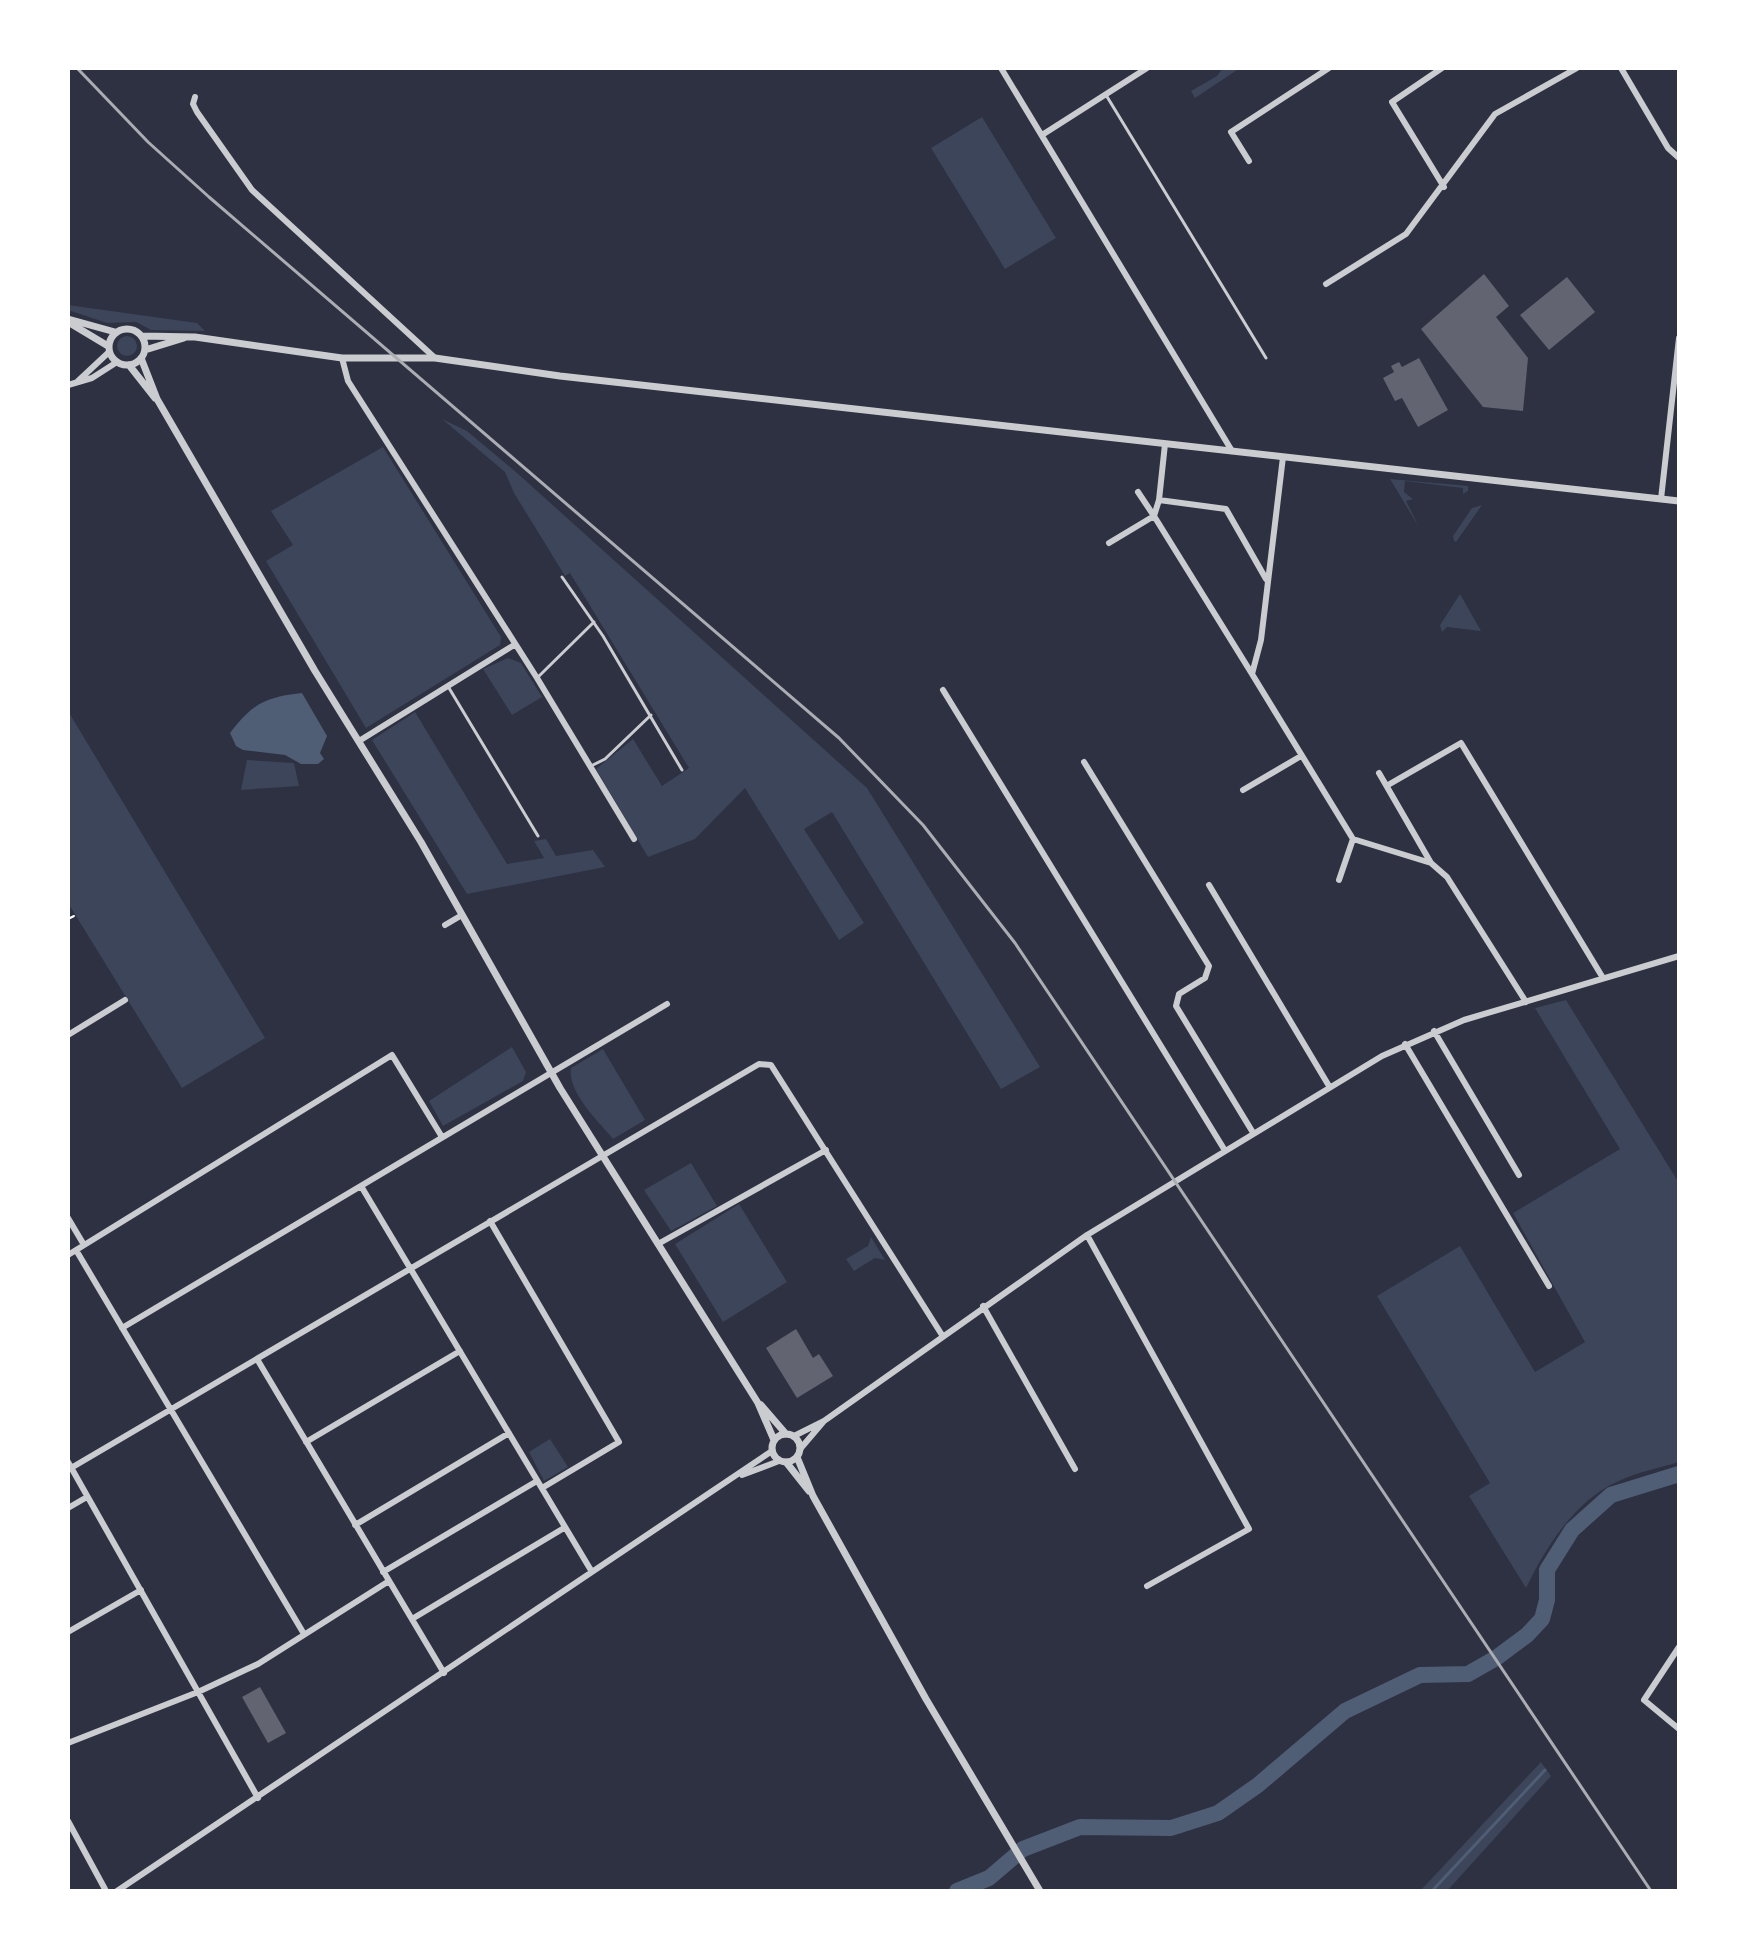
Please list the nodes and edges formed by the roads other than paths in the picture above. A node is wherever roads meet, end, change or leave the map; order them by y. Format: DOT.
graph roads {
  1 [pos="1001,68"];
  2 [pos="1147,68"];
  3 [pos="1329,68"];
  4 [pos="1442,68"];
  5 [pos="1577,68"];
  6 [pos="1621,68"];
  7 [pos="1106,95"];
  8 [pos="195,97"];
  9 [pos="1042,135"];
  10 [pos="1679,158"];
  11 [pos="1249,161"];
  12 [pos="1444,187"];
  13 [pos="1326,284"];
  14 [pos="68,320"];
  15 [pos="115,332"];
  16 [pos="142,336"];
  17 [pos="186,337"];
  18 [pos="1679,338"];
  19 [pos="109,349"];
  20 [pos="143,354"];
  21 [pos="342,358"];
  22 [pos="435,358"];
  23 [pos="1266,358"];
  24 [pos="117,362"];
  25 [pos="129,365"];
  26 [pos="71,384"];
  27 [pos="157,399"];
  28 [pos="1165,444"];
  29 [pos="1232,451"];
  30 [pos="1283,457"];
  31 [pos="1138,492"];
  32 [pos="1661,499"];
  33 [pos="1159,500"];
  34 [pos="1679,501"];
  35 [pos="1154,516"];
  36 [pos="1109,543"];
  37 [pos="562,577"];
  38 [pos="1266,579"];
  39 [pos="594,622"];
  40 [pos="514,645"];
  41 [pos="1252,674"];
  42 [pos="537,678"];
  43 [pos="447,684"];
  44 [pos="943,690"];
  45 [pos="651,715"];
  46 [pos="359,741"];
  47 [pos="1301,756"];
  48 [pos="1084,762"];
  49 [pos="591,766"];
  50 [pos="682,770"];
  51 [pos="1379,773"];
  52 [pos="1388,785"];
  53 [pos="1243,790"];
  54 [pos="538,836"];
  55 [pos="634,839"];
  56 [pos="1353,839"];
  57 [pos="1431,863"];
  58 [pos="1339,880"];
  59 [pos="1209,885"];
  60 [pos="462,915"];
  61 [pos="445,925"];
  62 [pos="1679,956"];
  63 [pos="1603,978"];
  64 [pos="125,1000"];
  65 [pos="1526,1002"];
  66 [pos="667,1004"];
  67 [pos="1434,1031"];
  68 [pos="68,1035"];
  69 [pos="1405,1044"];
  70 [pos="551,1073"];
  71 [pos="1329,1086"];
  72 [pos="1252,1131"];
  73 [pos="442,1137"];
  74 [pos="1224,1149"];
  75 [pos="826,1150"];
  76 [pos="601,1155"];
  77 [pos="1519,1175"];
  78 [pos="361,1186"];
  79 [pos="68,1218"];
  80 [pos="490,1221"];
  81 [pos="1087,1235"];
  82 [pos="658,1244"];
  83 [pos="84,1245"];
  84 [pos="76,1250"];
  85 [pos="68,1255"];
  86 [pos="410,1268"];
  87 [pos="1549,1286"];
  88 [pos="983,1306"];
  89 [pos="122,1328"];
  90 [pos="942,1335"];
  91 [pos="460,1351"];
  92 [pos="257,1359"];
  93 [pos="758,1403"];
  94 [pos="171,1410"];
  95 [pos="824,1421"];
  96 [pos="509,1433"];
  97 [pos="790,1435"];
  98 [pos="774,1440"];
  99 [pos="306,1442"];
  100 [pos="801,1448"];
  101 [pos="772,1451"];
  102 [pos="797,1457"];
  103 [pos="782,1462"];
  104 [pos="70,1465"];
  105 [pos="1075,1469"];
  106 [pos="738,1476"];
  107 [pos="540,1484"];
  108 [pos="813,1496"];
  109 [pos="87,1497"];
  110 [pos="68,1508"];
  111 [pos="355,1525"];
  112 [pos="564,1528"];
  113 [pos="383,1572"];
  114 [pos="592,1572"];
  115 [pos="389,1581"];
  116 [pos="1147,1586"];
  117 [pos="141,1590"];
  118 [pos="412,1619"];
  119 [pos="68,1632"];
  120 [pos="304,1634"];
  121 [pos="1679,1647"];
  122 [pos="444,1673"];
  123 [pos="198,1692"];
  124 [pos="1679,1729"];
  125 [pos="68,1743"];
  126 [pos="258,1798"];
  127 [pos="68,1821"];
  128 [pos="106,1891"];
  129 [pos="117,1891"];
  130 [pos="1040,1891"];
  1 -- 9 [label="street"];
  2 -- 7 [label="street"];
  3 -- 11 [label="street"];
  4 -- 12 [label="street"];
  5 -- 12 [label="street"];
  6 -- 10 [label="street"];
  7 -- 9 [label="street"];
  7 -- 23 [label="lane"];
  8 -- 22 [label="street"];
  9 -- 29 [label="street"];
  12 -- 13 [label="street"];
  14 -- 15 [label="street"];
  14 -- 19 [label="street"];
  15 -- 16 [label="street"];
  15 -- 19 [label="street"];
  16 -- 17 [label="street"];
  16 -- 20 [label="street"];
  17 -- 20 [label="street"];
  17 -- 21 [label="street"];
  18 -- 32 [label="street"];
  19 -- 24 [label="street"];
  19 -- 26 [label="street"];
  20 -- 25 [label="street"];
  20 -- 27 [label="street"];
  21 -- 22 [label="street"];
  21 -- 40 [label="street"];
  22 -- 28 [label="street"];
  24 -- 25 [label="street"];
  24 -- 26 [label="street"];
  25 -- 27 [label="street"];
  27 -- 46 [label="street"];
  28 -- 29 [label="street"];
  28 -- 33 [label="street"];
  29 -- 30 [label="street"];
  30 -- 32 [label="street"];
  30 -- 38 [label="street"];
  31 -- 35 [label="street"];
  32 -- 34 [label="street"];
  33 -- 35 [label="street"];
  33 -- 38 [label="street"];
  35 -- 36 [label="street"];
  35 -- 41 [label="street"];
  37 -- 39 [label="lane"];
  38 -- 41 [label="street"];
  39 -- 42 [label="lane"];
  39 -- 45 [label="lane"];
  40 -- 42 [label="street"];
  40 -- 43 [label="street"];
  41 -- 47 [label="street"];
  42 -- 49 [label="street"];
  43 -- 46 [label="street"];
  43 -- 54 [label="lane"];
  44 -- 74 [label="street"];
  45 -- 49 [label="lane"];
  45 -- 50 [label="lane"];
  46 -- 60 [label="street"];
  47 -- 53 [label="street"];
  47 -- 56 [label="street"];
  48 -- 72 [label="street"];
  49 -- 55 [label="street"];
  51 -- 52 [label="street"];
  52 -- 57 [label="street"];
  52 -- 63 [label="street"];
  56 -- 57 [label="street"];
  56 -- 58 [label="street"];
  57 -- 65 [label="street"];
  59 -- 71 [label="street"];
  60 -- 61 [label="street"];
  60 -- 70 [label="street"];
  62 -- 63 [label="street"];
  63 -- 65 [label="street"];
  64 -- 68 [label="street"];
  65 -- 67 [label="street"];
  66 -- 70 [label="street"];
  67 -- 69 [label="street"];
  67 -- 77 [label="street"];
  69 -- 71 [label="street"];
  69 -- 87 [label="street"];
  70 -- 73 [label="street"];
  70 -- 76 [label="street"];
  71 -- 72 [label="street"];
  72 -- 74 [label="street"];
  73 -- 78 [label="street"];
  73 -- 83 [label="street"];
  74 -- 81 [label="street"];
  75 -- 76 [label="street"];
  75 -- 82 [label="street"];
  75 -- 90 [label="street"];
  76 -- 80 [label="street"];
  76 -- 82 [label="street"];
  78 -- 86 [label="street"];
  78 -- 89 [label="street"];
  79 -- 83 [label="street"];
  80 -- 86 [label="street"];
  80 -- 107 [label="street"];
  81 -- 88 [label="street"];
  81 -- 116 [label="street"];
  82 -- 93 [label="street"];
  83 -- 84 [label="street"];
  84 -- 85 [label="street"];
  84 -- 89 [label="street"];
  86 -- 91 [label="street"];
  86 -- 92 [label="street"];
  88 -- 90 [label="street"];
  88 -- 105 [label="street"];
  89 -- 94 [label="street"];
  90 -- 95 [label="street"];
  91 -- 96 [label="street"];
  91 -- 99 [label="street"];
  92 -- 94 [label="street"];
  92 -- 99 [label="street"];
  93 -- 97 [label="street"];
  93 -- 98 [label="street"];
  94 -- 104 [label="street"];
  94 -- 120 [label="street"];
  95 -- 97 [label="street"];
  95 -- 100 [label="street"];
  96 -- 107 [label="street"];
  96 -- 111 [label="street"];
  97 -- 98 [label="street"];
  97 -- 100 [label="street"];
  98 -- 101 [label="street"];
  99 -- 111 [label="street"];
  100 -- 102 [label="street"];
  101 -- 103 [label="street"];
  101 -- 106 [label="street"];
  102 -- 103 [label="street"];
  102 -- 108 [label="street"];
  103 -- 106 [label="street"];
  103 -- 108 [label="street"];
  104 -- 109 [label="street"];
  106 -- 114 [label="street"];
  107 -- 112 [label="street"];
  107 -- 113 [label="street"];
  108 -- 130 [label="street"];
  109 -- 110 [label="street"];
  109 -- 117 [label="street"];
  111 -- 113 [label="street"];
  112 -- 114 [label="street"];
  112 -- 118 [label="street"];
  113 -- 115 [label="street"];
  114 -- 122 [label="street"];
  115 -- 118 [label="street"];
  115 -- 120 [label="street"];
  117 -- 119 [label="street"];
  117 -- 123 [label="street"];
  118 -- 122 [label="street"];
  120 -- 123 [label="street"];
  121 -- 124 [label="street"];
  122 -- 126 [label="street"];
  123 -- 125 [label="street"];
  123 -- 126 [label="street"];
  126 -- 129 [label="street"];
  127 -- 128 [label="street"];
}
